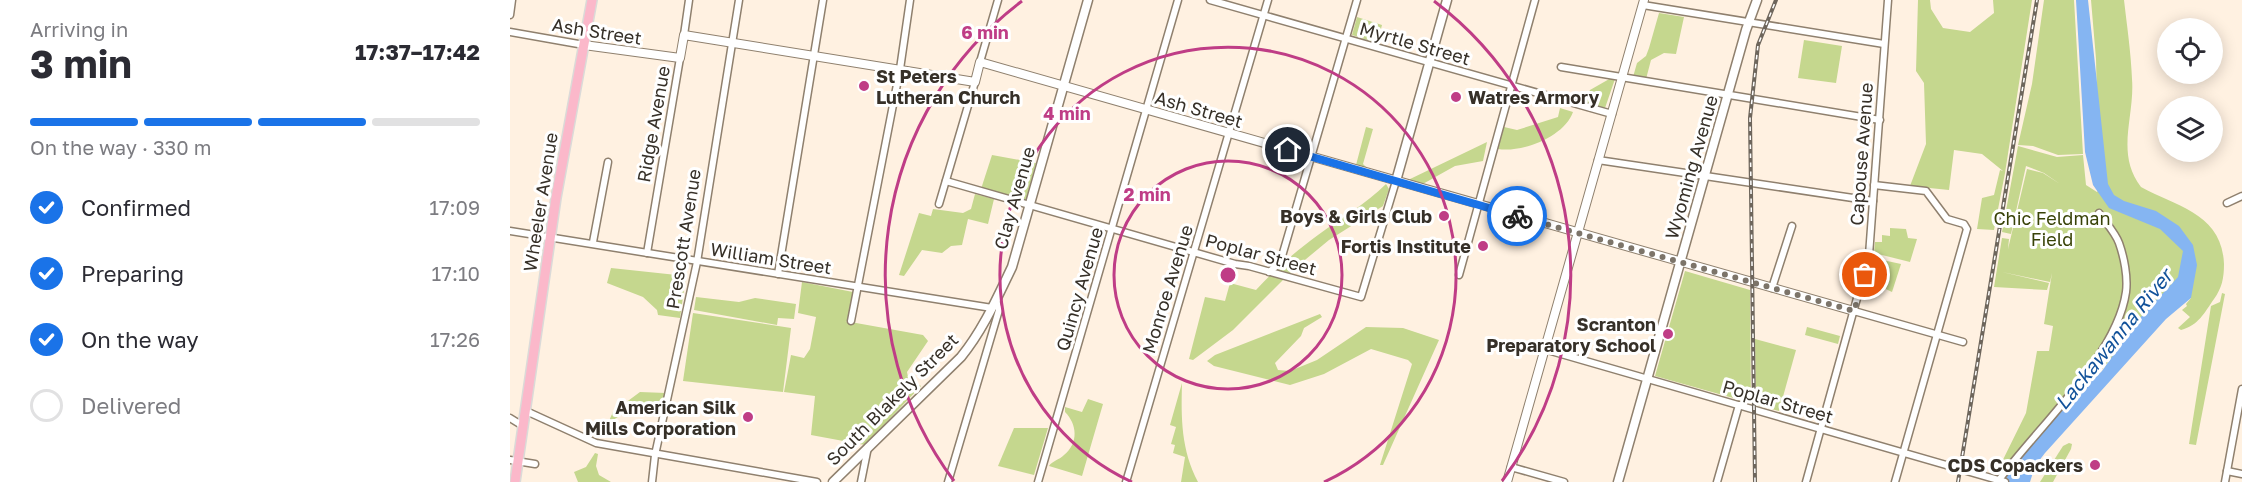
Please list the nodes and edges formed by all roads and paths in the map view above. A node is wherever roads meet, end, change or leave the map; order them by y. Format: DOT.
graph roads {
  1 [pos="512,0"];
  2 [pos="592,0"];
  3 [pos="689,0"];
  4 [pos="739,0"];
  5 [pos="823,0"];
  6 [pos="910,0"];
  7 [pos="998,0"];
  8 [pos="1088,0"];
  9 [pos="1178,0"];
  10 [pos="1210,0"];
  11 [pos="1268,0"];
  12 [pos="1357,0"];
  13 [pos="1447,0"];
  14 [pos="1535,0"];
  15 [pos="1757,0"];
  16 [pos="1888,0"];
  17 [pos="1644,2"];
  18 [pos="510,15"];
  19 [pos="1263,15"];
  20 [pos="1749,22"];
  21 [pos="510,32"];
  22 [pos="684,35"];
  23 [pos="1346,39"];
  24 [pos="733,43"];
  25 [pos="1884,44"];
  26 [pos="584,45"];
  27 [pos="815,55"];
  28 [pos="680,58"];
  29 [pos="980,62"];
  30 [pos="1428,62"];
  31 [pos="1562,66"];
  32 [pos="900,69"];
  33 [pos="1622,77"];
  34 [pos="975,82"];
  35 [pos="1064,86"];
  36 [pos="1511,86"];
  37 [pos="1728,94"];
  38 [pos="1147,110"];
  39 [pos="1612,114"];
  40 [pos="1880,120"];
  41 [pos="1230,133"];
  42 [pos="1312,157"];
  43 [pos="1599,160"];
  44 [pos="608,162"];
  45 [pos="1705,175"];
  46 [pos="946,181"];
  47 [pos="1396,181"];
  48 [pos="1874,185"];
  49 [pos="2242,196"];
  50 [pos="1873,201"];
  51 [pos="2227,203"];
  52 [pos="939,204"];
  53 [pos="1029,204"];
  54 [pos="1479,204"];
  55 [pos="2099,213"];
  56 [pos="1792,226"];
  57 [pos="1112,228"];
  58 [pos="510,231"];
  59 [pos="1578,232"];
  60 [pos="551,237"];
  61 [pos="593,242"];
  62 [pos="1194,251"];
  63 [pos="647,253"];
  64 [pos="1681,261"];
  65 [pos="697,262"];
  66 [pos="1269,272"];
  67 [pos="778,274"];
  68 [pos="1459,275"];
  69 [pos="858,287"];
  70 [pos="1772,288"];
  71 [pos="994,304"];
  72 [pos="1854,311"];
  73 [pos="851,321"];
  74 [pos="1937,335"];
  75 [pos="1963,342"];
  76 [pos="1544,350"];
  77 [pos="1647,378"];
  78 [pos="2242,389"];
  79 [pos="2241,399"];
  80 [pos="1739,405"];
  81 [pos="526,411"];
  82 [pos="510,418"];
  83 [pos="524,426"];
  84 [pos="1822,429"];
  85 [pos="868,446"];
  86 [pos="1904,452"];
  87 [pos="655,455"];
  88 [pos="514,461"];
  89 [pos="535,464"];
  90 [pos="1511,467"];
  91 [pos="2227,471"];
  92 [pos="2242,474"];
  93 [pos="2003,481"];
  94 [pos="515,482"];
  95 [pos="652,482"];
  96 [pos="817,482"];
  97 [pos="833,482"];
  98 [pos="861,482"];
  99 [pos="948,482"];
  100 [pos="1038,482"];
  101 [pos="1125,482"];
  102 [pos="1507,482"];
  103 [pos="1564,482"];
  104 [pos="1618,482"];
  105 [pos="1717,482"];
  106 [pos="1806,482"];
  107 [pos="1895,482"];
  108 [pos="2225,482"];
  1 -- 18 [label="street"];
  2 -- 26 [label="main road, Wheeler Avenue"];
  3 -- 22 [label="street, Ridge Avenue"];
  4 -- 24 [label="street, Prescott Avenue"];
  5 -- 27 [label="street"];
  6 -- 32 [label="street"];
  7 -- 29 [label="street"];
  8 -- 35 [label="main road, Clay Avenue"];
  9 -- 38 [label="street, Quincy Avenue"];
  10 -- 19 [label="street, Myrtle Street"];
  11 -- 19 [label="street, Monroe Avenue"];
  12 -- 23 [label="street"];
  13 -- 30 [label="main road"];
  14 -- 36 [label="street"];
  15 -- 20 [label="main road, Wyoming Avenue"];
  16 -- 25 [label="street, Capouse Avenue"];
  17 -- 20 [label="street"];
  17 -- 33 [label="street"];
  19 -- 23 [label="street, Myrtle Street"];
  19 -- 41 [label="street, Monroe Avenue"];
  20 -- 25 [label="street"];
  20 -- 37 [label="main road, Wyoming Avenue"];
  21 -- 26 [label="street, Ash Street"];
  22 -- 24 [label="street"];
  22 -- 28 [label="street, Ridge Avenue"];
  23 -- 30 [label="street, Myrtle Street"];
  23 -- 42 [label="street"];
  24 -- 27 [label="street"];
  24 -- 65 [label="street, Prescott Avenue"];
  25 -- 40 [label="street, Capouse Avenue"];
  26 -- 28 [label="street, Ash Street"];
  26 -- 60 [label="main road, Wheeler Avenue"];
  27 -- 32 [label="street"];
  27 -- 67 [label="street"];
  28 -- 63 [label="street, Ridge Avenue"];
  29 -- 34 [label="street"];
  29 -- 35 [label="street, Ash Street"];
  30 -- 36 [label="street, Myrtle Street"];
  30 -- 47 [label="main road"];
  31 -- 33 [label="street"];
  32 -- 34 [label="street"];
  32 -- 69 [label="street"];
  33 -- 37 [label="street"];
  33 -- 39 [label="street"];
  34 -- 46 [label="street"];
  35 -- 38 [label="street, Ash Street"];
  35 -- 53 [label="main road, Clay Avenue"];
  36 -- 39 [label="street, Myrtle Street"];
  36 -- 54 [label="street"];
  37 -- 40 [label="street"];
  37 -- 45 [label="main road, Wyoming Avenue"];
  38 -- 41 [label="street, Ash Street"];
  38 -- 57 [label="street, Quincy Avenue"];
  39 -- 43 [label="street"];
  40 -- 48 [label="street, Capouse Avenue"];
  41 -- 42 [label="street, Ash Street"];
  41 -- 62 [label="street, Monroe Avenue"];
  42 -- 47 [label="street, Ash Street"];
  42 -- 66 [label="street"];
  43 -- 45 [label="street"];
  43 -- 59 [label="street"];
  44 -- 61 [label="street"];
  45 -- 50 [label="street"];
  45 -- 64 [label="main road, Wyoming Avenue"];
  46 -- 52 [label="street"];
  46 -- 53 [label="street, Poplar Street"];
  47 -- 54 [label="street, Ash Street"];
  47 -- 66 [label="street, Poplar Street"];
  48 -- 50 [label="street, Capouse Avenue"];
  48 -- 74 [label="street"];
  49 -- 51 [label="street"];
  50 -- 72 [label="street, Capouse Avenue"];
  53 -- 57 [label="street, Poplar Street"];
  53 -- 71 [label="main road, Clay Avenue"];
  54 -- 59 [label="street, Ash Street"];
  54 -- 68 [label="street"];
  55 -- 93 [label="street"];
  56 -- 70 [label="street"];
  57 -- 62 [label="street, Poplar Street"];
  57 -- 100 [label="street, Quincy Avenue"];
  58 -- 60 [label="street, William Street"];
  59 -- 64 [label="street, Ash Street"];
  59 -- 76 [label="street"];
  60 -- 61 [label="street, William Street"];
  60 -- 81 [label="main road, Wheeler Avenue"];
  61 -- 63 [label="street, William Street"];
  62 -- 66 [label="street, Poplar Street"];
  62 -- 101 [label="street, Monroe Avenue"];
  63 -- 65 [label="street, William Street"];
  64 -- 70 [label="street, Ash Street"];
  64 -- 77 [label="main road, Wyoming Avenue"];
  65 -- 67 [label="street, William Street"];
  65 -- 87 [label="street, Prescott Avenue"];
  67 -- 69 [label="street, William Street"];
  69 -- 71 [label="street, William Street"];
  69 -- 73 [label="street"];
  70 -- 72 [label="street, Ash Street"];
  71 -- 85 [label="main road, South Blakely Street"];
  71 -- 99 [label="street, Clay Avenue"];
  72 -- 74 [label="street, Ash Street"];
  72 -- 84 [label="street, Capouse Avenue"];
  74 -- 75 [label="street, Ash Street"];
  74 -- 86 [label="street"];
  76 -- 77 [label="street, Poplar Street"];
  76 -- 90 [label="street"];
  77 -- 80 [label="street, Poplar Street"];
  77 -- 104 [label="main road, Wyoming Avenue"];
  78 -- 79 [label="street"];
  79 -- 91 [label="street"];
  80 -- 84 [label="street, Poplar Street"];
  80 -- 105 [label="street"];
  81 -- 83 [label="main road, Wheeler Avenue"];
  81 -- 87 [label="street"];
  82 -- 83 [label="street"];
  83 -- 88 [label="main road, Wheeler Avenue"];
  84 -- 86 [label="street, Poplar Street"];
  84 -- 106 [label="street, Capouse Avenue"];
  85 -- 97 [label="main road, South Blakely Street"];
  85 -- 98 [label="street"];
  86 -- 93 [label="street, Poplar Street"];
  86 -- 107 [label="street"];
  87 -- 95 [label="street, Prescott Avenue"];
  87 -- 96 [label="street"];
  88 -- 89 [label="street"];
  88 -- 94 [label="main road, Wheeler Avenue"];
  90 -- 102 [label="street"];
  90 -- 103 [label="street"];
  91 -- 92 [label="street"];
  91 -- 108 [label="street"];
}
